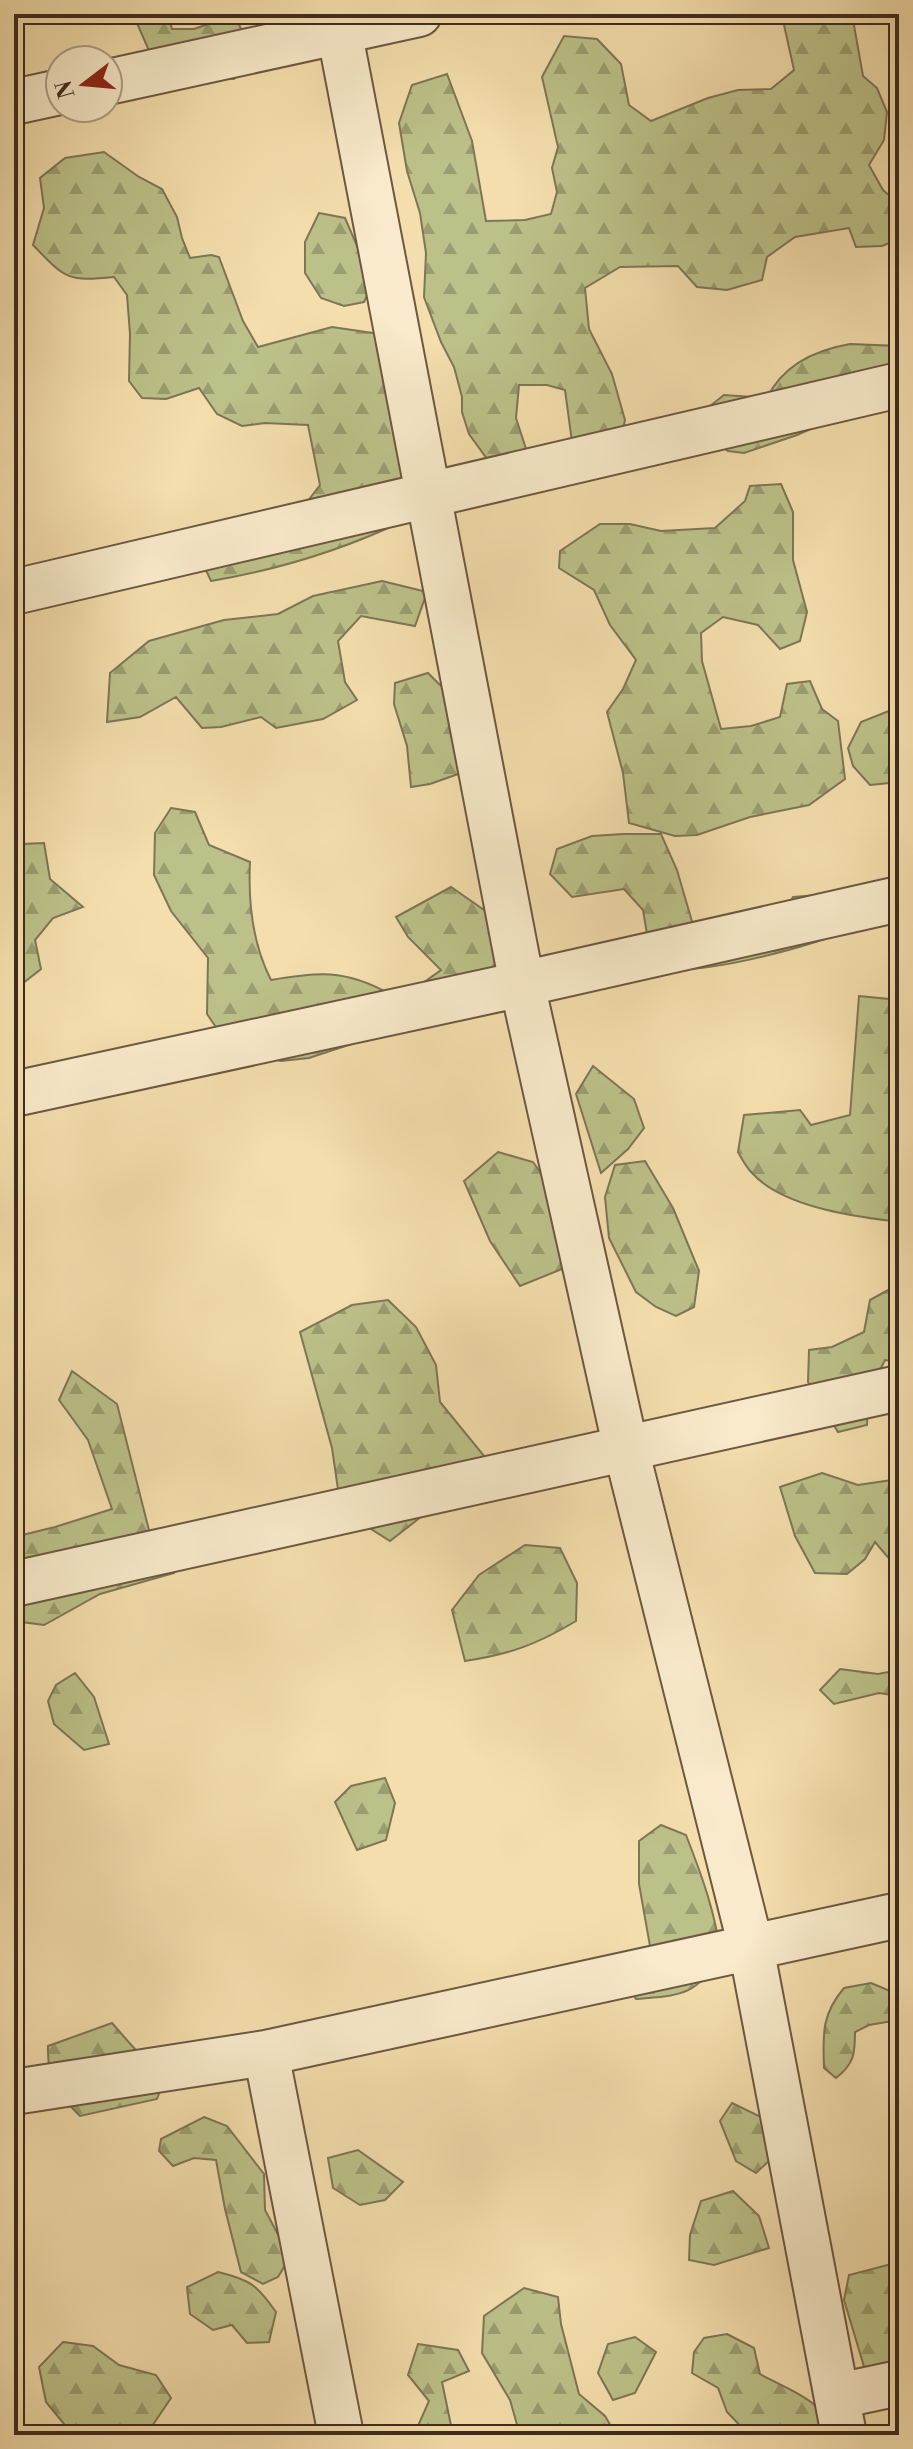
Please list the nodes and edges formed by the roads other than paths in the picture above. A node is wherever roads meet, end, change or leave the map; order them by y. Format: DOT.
graph roads {
  1 [pos="419,14"];
  2 [pos="338,22"];
  3 [pos="124,78"];
  4 [pos="44,95"];
  5 [pos="14,102"];
  6 [pos="899,385"];
  7 [pos="428,496"];
  8 [pos="14,592"];
  9 [pos="899,899"];
  10 [pos="522,984"];
  11 [pos="14,1094"];
  12 [pos="899,1388"];
  13 [pos="626,1449"];
  14 [pos="14,1584"];
  15 [pos="899,1915"];
  16 [pos="751,1947"];
  17 [pos="266,2053"];
  18 [pos="14,2089"];
  19 [pos="899,2383"];
  20 [pos="841,2416"];
  21 [pos="341,2435"];
  1 -- 2 [label="street"];
  2 -- 3 [label="street"];
  2 -- 7 [label="street"];
  4 -- 5 [label="street"];
  6 -- 7 [label="street"];
  7 -- 8 [label="street"];
  7 -- 10 [label="street"];
  9 -- 10 [label="street"];
  10 -- 11 [label="street"];
  10 -- 13 [label="street"];
  12 -- 13 [label="street"];
  13 -- 14 [label="street"];
  13 -- 16 [label="street"];
  15 -- 16 [label="street"];
  16 -- 17 [label="street"];
  16 -- 20 [label="street"];
  17 -- 18 [label="street"];
  17 -- 21 [label="street"];
  19 -- 20 [label="street"];
}
